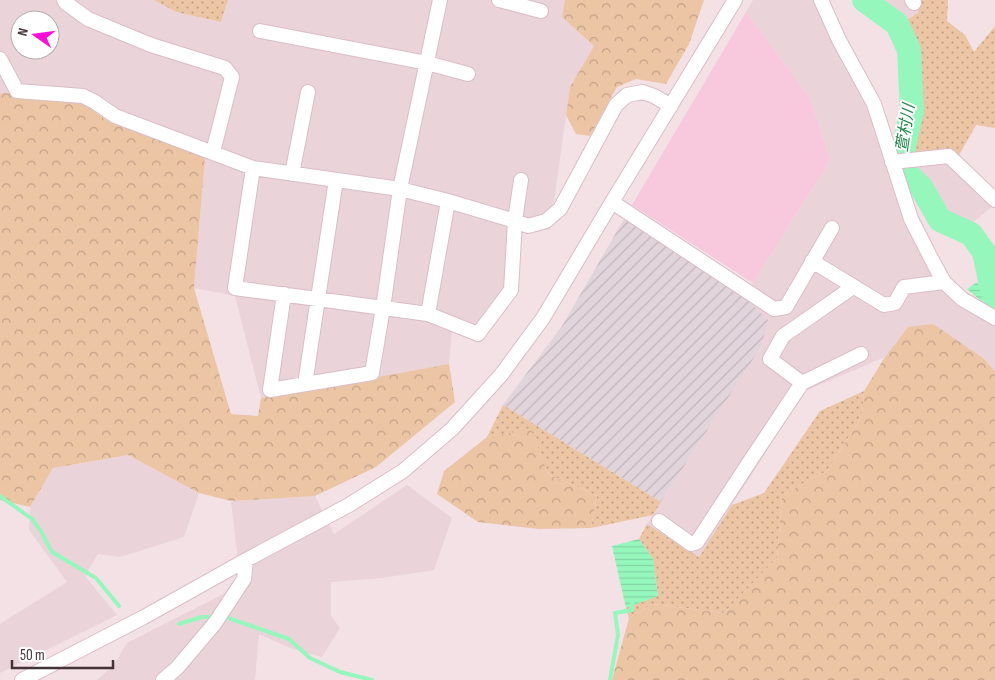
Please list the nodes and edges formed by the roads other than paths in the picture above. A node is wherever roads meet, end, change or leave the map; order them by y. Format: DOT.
graph roads {
  1 [pos="64,0"];
  2 [pos="440,0"];
  3 [pos="499,0"];
  4 [pos="735,0"];
  5 [pos="821,0"];
  6 [pos="541,12"];
  7 [pos="260,30"];
  8 [pos="0,59"];
  9 [pos="427,63"];
  10 [pos="468,74"];
  11 [pos="308,92"];
  12 [pos="671,106"];
  13 [pos="213,152"];
  14 [pos="892,162"];
  15 [pos="253,168"];
  16 [pos="292,174"];
  17 [pos="336,180"];
  18 [pos="521,180"];
  19 [pos="400,189"];
  20 [pos="995,200"];
  21 [pos="448,201"];
  22 [pos="612,202"];
  23 [pos="515,221"];
  24 [pos="832,228"];
  25 [pos="812,261"];
  26 [pos="944,282"];
  27 [pos="853,286"];
  28 [pos="284,294"];
  29 [pos="318,299"];
  30 [pos="383,308"];
  31 [pos="428,314"];
  32 [pos="995,318"];
  33 [pos="861,354"];
  34 [pos="802,383"];
  35 [pos="305,384"];
  36 [pos="659,521"];
  37 [pos="246,560"];
  38 [pos="22,680"];
  39 [pos="162,680"];
  1 -- 13 [label="street"];
  2 -- 9 [label="street"];
  3 -- 6 [label="street"];
  4 -- 12 [label="street"];
  5 -- 14 [label="street"];
  7 -- 9 [label="street"];
  8 -- 13 [label="street"];
  9 -- 10 [label="street"];
  9 -- 19 [label="street"];
  11 -- 16 [label="street"];
  12 -- 22 [label="street"];
  12 -- 23 [label="street"];
  13 -- 15 [label="street"];
  14 -- 20 [label="street"];
  14 -- 26 [label="street"];
  15 -- 16 [label="street"];
  15 -- 28 [label="street"];
  16 -- 17 [label="street"];
  17 -- 19 [label="street"];
  17 -- 29 [label="street"];
  18 -- 23 [label="street"];
  19 -- 21 [label="street"];
  19 -- 30 [label="street"];
  21 -- 23 [label="street"];
  21 -- 31 [label="street"];
  22 -- 25 [label="street"];
  22 -- 37 [label="street"];
  23 -- 31 [label="street"];
  24 -- 25 [label="street"];
  25 -- 27 [label="street"];
  26 -- 27 [label="street"];
  26 -- 32 [label="street"];
  27 -- 34 [label="street"];
  28 -- 29 [label="street"];
  28 -- 35 [label="street"];
  29 -- 30 [label="street"];
  29 -- 35 [label="street"];
  30 -- 31 [label="street"];
  30 -- 35 [label="street"];
  33 -- 34 [label="street"];
  34 -- 36 [label="street"];
  37 -- 38 [label="street"];
  37 -- 39 [label="street"];
}
